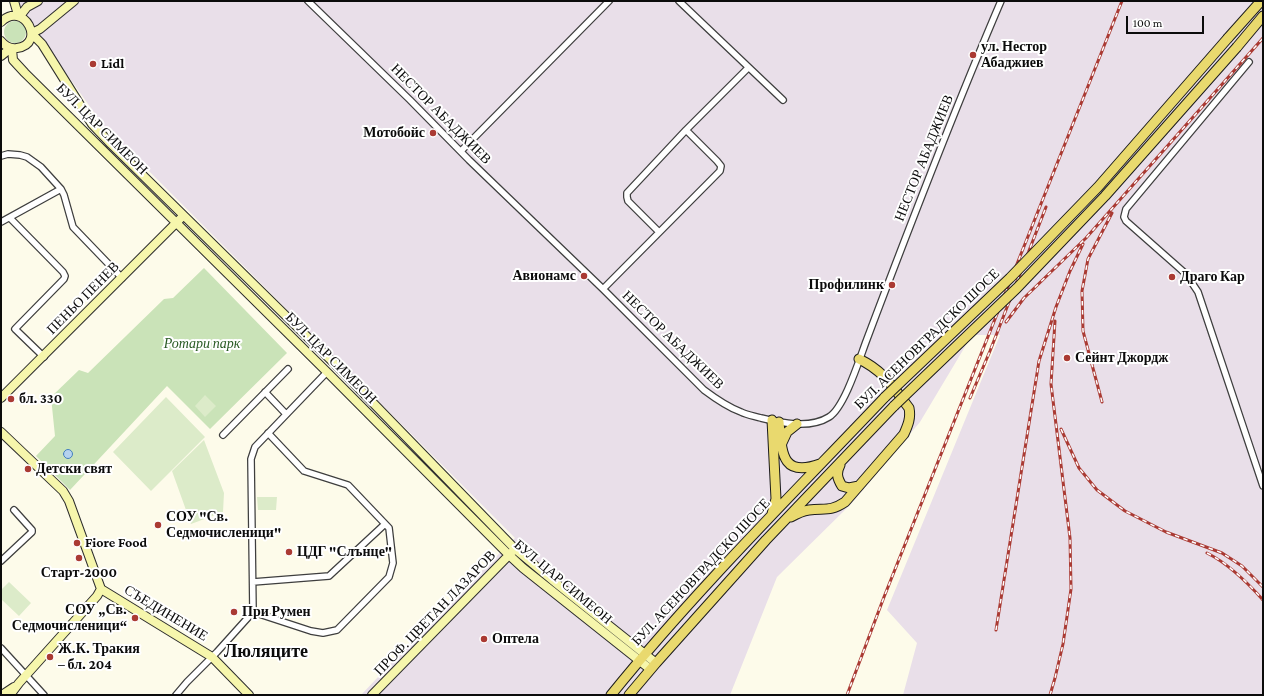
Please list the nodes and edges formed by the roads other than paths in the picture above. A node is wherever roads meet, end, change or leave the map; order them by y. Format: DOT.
graph roads {
  1 [pos="14,1"];
  2 [pos="38,1"];
  3 [pos="74,1"];
  4 [pos="308,1"];
  5 [pos="609,1"];
  6 [pos="678,1"];
  7 [pos="1001,1"];
  8 [pos="1261,1"];
  9 [pos="19,15"];
  10 [pos="1263,16"];
  11 [pos="1,22"];
  12 [pos="32,33"];
  13 [pos="1,41"];
  14 [pos="11,48"];
  15 [pos="1,56"];
  16 [pos="1249,62"];
  17 [pos="748,68"];
  18 [pos="783,100"];
  19 [pos="686,130"];
  20 [pos="461,151"];
  21 [pos="1,156"];
  22 [pos="61,189"];
  23 [pos="184,216"];
  24 [pos="10,218"];
  25 [pos="1,222"];
  26 [pos="177,223"];
  27 [pos="659,232"];
  28 [pos="122,278"];
  29 [pos="603,289"];
  30 [pos="44,357"];
  31 [pos="860,359"];
  32 [pos="288,369"];
  33 [pos="327,372"];
  34 [pos="265,392"];
  35 [pos="1,398"];
  36 [pos="286,414"];
  37 [pos="775,421"];
  38 [pos="797,424"];
  39 [pos="1,432"];
  40 [pos="268,433"];
  41 [pos="223,435"];
  42 [pos="781,444"];
  43 [pos="842,461"];
  44 [pos="823,462"];
  45 [pos="859,486"];
  46 [pos="1263,486"];
  47 [pos="14,510"];
  48 [pos="772,515"];
  49 [pos="786,519"];
  50 [pos="385,524"];
  51 [pos="515,549"];
  52 [pos="509,555"];
  53 [pos="1,561"];
  54 [pos="253,582"];
  55 [pos="101,589"];
  56 [pos="253,612"];
  57 [pos="1,648"];
  58 [pos="212,657"];
  59 [pos="642,657"];
  60 [pos="653,666"];
  61 [pos="26,675"];
  62 [pos="19,683"];
  63 [pos="2,695"];
  64 [pos="10,695"];
  65 [pos="44,695"];
  66 [pos="176,695"];
  67 [pos="249,695"];
  68 [pos="372,695"];
  69 [pos="611,695"];
  70 [pos="630,695"];
  1 -- 9 [label="main road"];
  2 -- 9 [label="main road"];
  3 -- 12 [label="main road"];
  4 -- 20 [label="street, НЕСТОР АБАДЖИЕВ"];
  5 -- 20 [label="street"];
  6 -- 17 [label="street"];
  7 -- 31 [label="street, НЕСТОР АБАДЖИЕВ"];
  8 -- 44 [label="main road, БУЛ. АСЕНОВГРАДСКО ШОСЕ, bridge"];
  9 -- 11 [label="main road"];
  9 -- 12 [label="main road, БУЛ. ЦАР СИМЕОН"];
  10 -- 43 [label="main road, БУЛ. АСЕНОВГРАДСКО ШОСЕ, bridge"];
  12 -- 14 [label="main road"];
  12 -- 23 [label="main road, БУЛ. ЦАР СИМЕОН"];
  13 -- 14 [label="main road"];
  14 -- 15 [label="main road"];
  14 -- 26 [label="main road, БУЛ. ЦАР СИМЕОН"];
  16 -- 46 [label="street"];
  17 -- 18 [label="street"];
  17 -- 19 [label="street"];
  19 -- 27 [label="street"];
  19 -- 27 [label="street"];
  20 -- 29 [label="street, НЕСТОР АБАДЖИЕВ"];
  21 -- 22 [label="street"];
  22 -- 24 [label="street"];
  22 -- 28 [label="street"];
  23 -- 26 [label="main road, ПЕНЬО ПЕНЕВ"];
  23 -- 51 [label="main road, БУЛ. ЦАР СИМЕОН"];
  24 -- 25 [label="street"];
  24 -- 30 [label="street"];
  26 -- 28 [label="main road, ПЕНЬО ПЕНЕВ"];
  26 -- 33 [label="main road, БУЛ. ЦАР СИМЕОН"];
  27 -- 29 [label="street"];
  28 -- 30 [label="main road, ПЕНЬО ПЕНЕВ"];
  29 -- 37 [label="street, НЕСТОР АБАДЖИЕВ"];
  30 -- 35 [label="main road, ПЕНЬО ПЕНЕВ"];
  31 -- 38 [label="street, НЕСТОР АБАДЖИЕВ"];
  31 -- 45 [label="main road"];
  32 -- 34 [label="street"];
  33 -- 36 [label="street"];
  33 -- 52 [label="main road, БУЛ. ЦАР СИМЕОН"];
  34 -- 36 [label="street"];
  34 -- 41 [label="street"];
  36 -- 40 [label="street"];
  37 -- 38 [label="street, НЕСТОР АБАДЖИЕВ"];
  37 -- 42 [label="main road"];
  37 -- 48 [label="main road"];
  38 -- 42 [label="main road"];
  39 -- 55 [label="main road"];
  40 -- 50 [label="street"];
  40 -- 54 [label="street"];
  42 -- 44 [label="main road"];
  43 -- 45 [label="main road"];
  43 -- 49 [label="main road, БУЛ. АСЕНОВГРАДСКО ШОСЕ"];
  44 -- 48 [label="main road, БУЛ. АСЕНОВГРАДСКО ШОСЕ"];
  45 -- 49 [label="main road"];
  47 -- 53 [label="street"];
  48 -- 59 [label="main road, БУЛ. АСЕНОВГРАДСКО ШОСЕ"];
  49 -- 60 [label="main road, БУЛ. АСЕНОВГРАДСКО ШОСЕ"];
  50 -- 54 [label="street"];
  50 -- 56 [label="street"];
  51 -- 52 [label="main road, ПРОФ. ЦВЕТАН ЛАЗАРОВ"];
  51 -- 59 [label="main road, БУЛ. ЦАР СИМЕОН"];
  52 -- 59 [label="main road, БУЛ. ЦАР СИМЕОН"];
  52 -- 68 [label="main road, ПРОФ. ЦВЕТАН ЛАЗАРОВ"];
  54 -- 56 [label="street"];
  55 -- 58 [label="main road, СЪЕДИНЕНИЕ"];
  55 -- 61 [label="main road"];
  56 -- 58 [label="street"];
  57 -- 61 [label="street"];
  58 -- 66 [label="street"];
  58 -- 67 [label="main road, СЪЕДИНЕНИЕ"];
  59 -- 60 [label="main road, БУЛ. ЦАР СИМЕОН"];
  59 -- 69 [label="main road, БУЛ. АСЕНОВГРАДСКО ШОСЕ"];
  60 -- 70 [label="main road, БУЛ. АСЕНОВГРАДСКО ШОСЕ"];
  61 -- 62 [label="main road"];
  61 -- 65 [label="street"];
  62 -- 63 [label="main road"];
  62 -- 64 [label="main road"];
}
